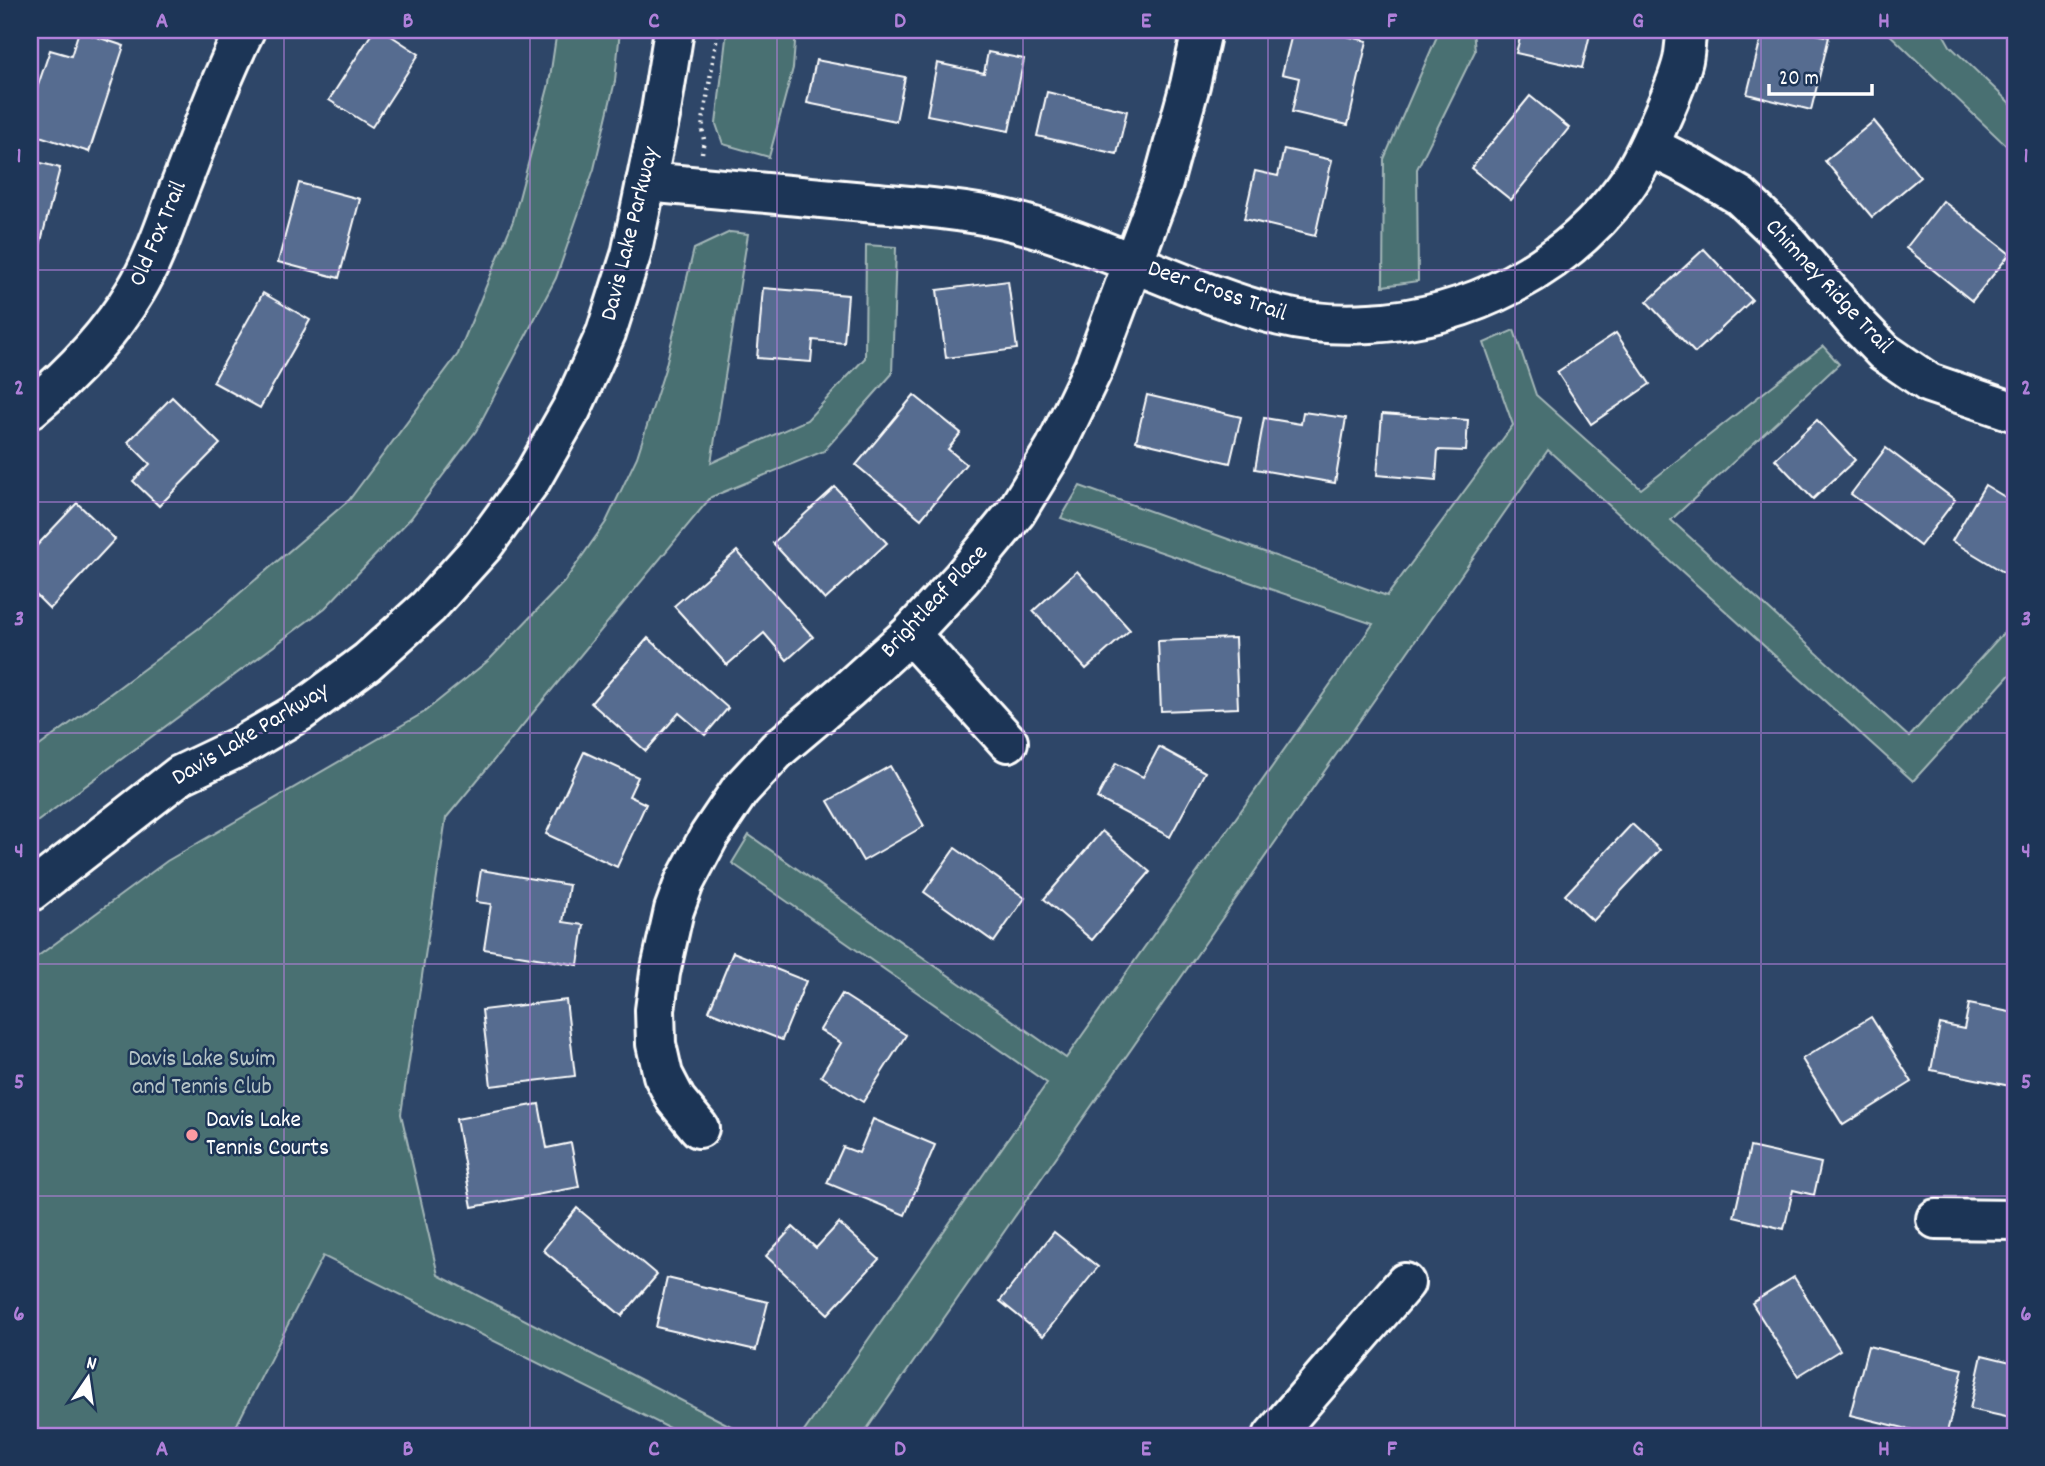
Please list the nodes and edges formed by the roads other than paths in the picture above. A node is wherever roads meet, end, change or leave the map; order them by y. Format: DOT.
graph roads {
  1 [pos="246,30"];
  2 [pos="674,30"];
  3 [pos="1202,30"];
  4 [pos="1687,30"];
  5 [pos="1649,146"];
  6 [pos="646,182"];
  7 [pos="1133,263"];
  8 [pos="30,409"];
  9 [pos="2015,412"];
  10 [pos="910,634"];
  11 [pos="1008,743"];
  12 [pos="30,892"];
  13 [pos="699,1128"];
  14 [pos="1937,1219"];
  15 [pos="2015,1220"];
  16 [pos="1405,1283"];
  17 [pos="1273,1436"];
  1 -- 8 [label="street, Old Fox Trail"];
  2 -- 6 [label="street, Davis Lake Parkway"];
  3 -- 7 [label="street, Brightleaf Place"];
  4 -- 5 [label="street, Deer Cross Trail"];
  5 -- 7 [label="street, Deer Cross Trail"];
  5 -- 9 [label="street, Chimney Ridge Trail"];
  6 -- 7 [label="street, Deer Cross Trail"];
  6 -- 12 [label="street, Davis Lake Parkway"];
  7 -- 10 [label="street, Brightleaf Place"];
  10 -- 11 [label="street"];
  10 -- 13 [label="street, Brightleaf Place"];
  14 -- 15 [label="street"];
  16 -- 17 [label="street"];
}
